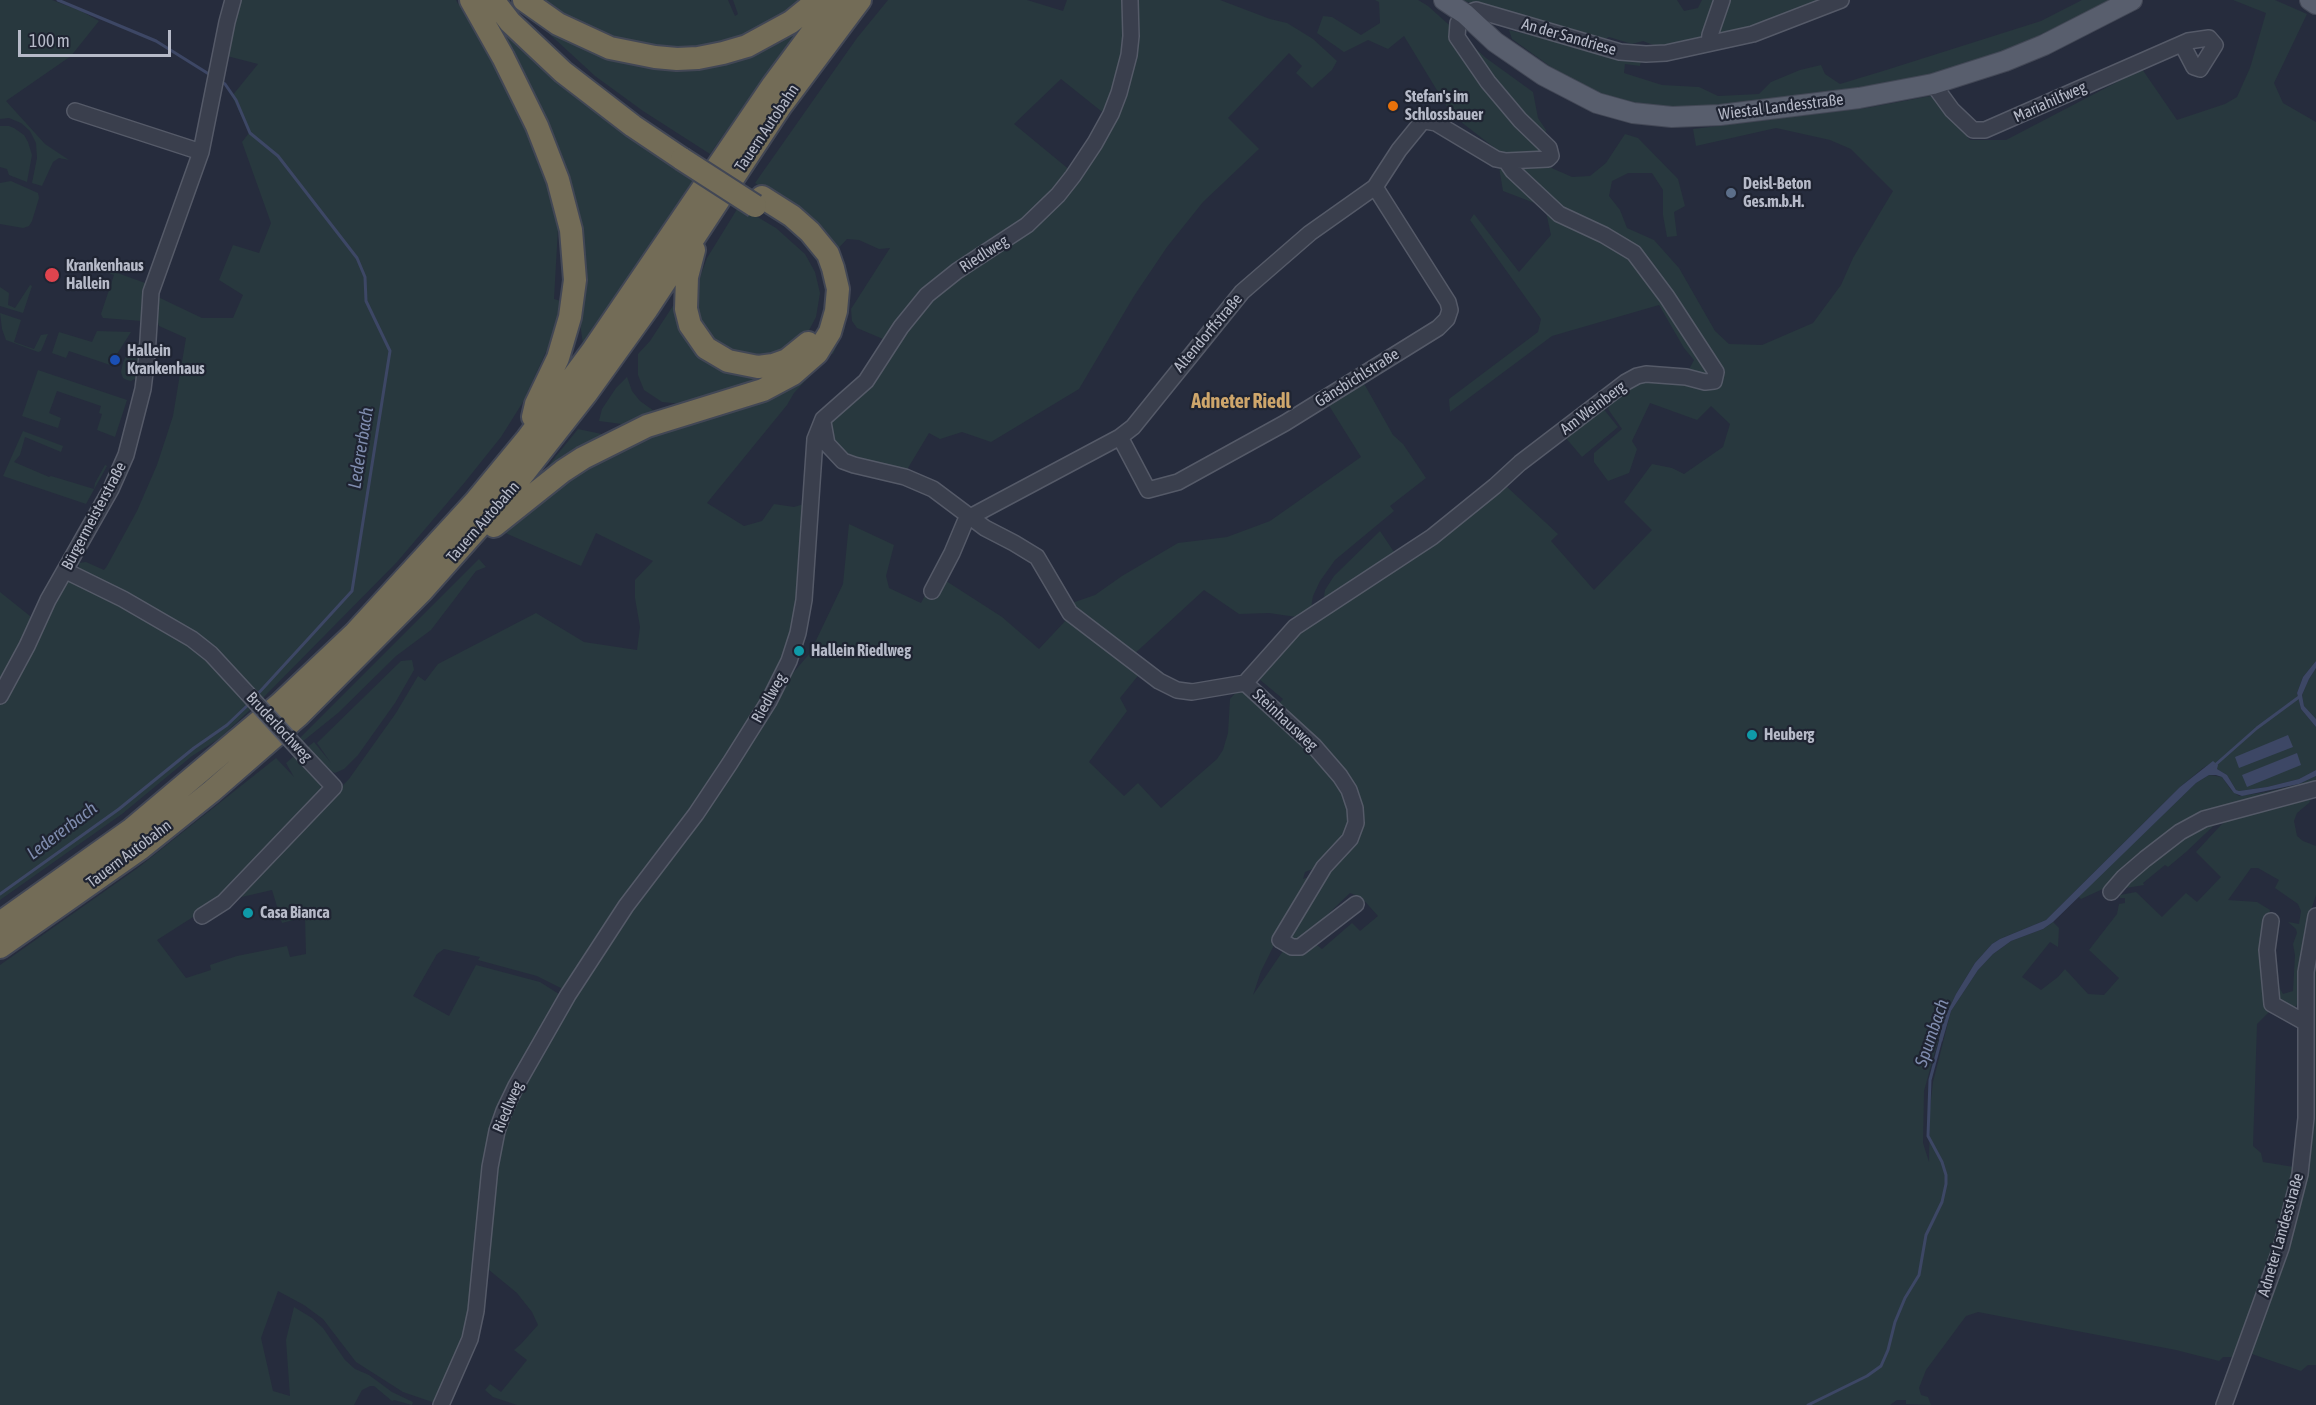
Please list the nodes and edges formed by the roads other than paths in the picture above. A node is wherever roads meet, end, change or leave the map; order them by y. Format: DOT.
graph roads {
  1 [pos="233,0"];
  2 [pos="471,0"];
  3 [pos="493,0"];
  4 [pos="507,0"];
  5 [pos="524,0"];
  6 [pos="818,0"];
  7 [pos="836,0"];
  8 [pos="860,0"];
  9 [pos="1130,0"];
  10 [pos="1444,0"];
  11 [pos="1722,0"];
  12 [pos="1841,0"];
  13 [pos="2132,0"];
  14 [pos="2310,0"];
  15 [pos="2316,4"];
  16 [pos="1466,14"];
  17 [pos="1709,43"];
  18 [pos="2182,44"];
  19 [pos="1933,84"];
  20 [pos="75,111"];
  21 [pos="201,152"];
  22 [pos="686,154"];
  23 [pos="1506,160"];
  24 [pos="1376,188"];
  25 [pos="758,201"];
  26 [pos="695,236"];
  27 [pos="823,419"];
  28 [pos="1120,438"];
  29 [pos="527,439"];
  30 [pos="970,517"];
  31 [pos="473,534"];
  32 [pos="66,571"];
  33 [pos="932,591"];
  34 [pos="1245,683"];
  35 [pos="0,696"];
  36 [pos="2316,789"];
  37 [pos="2111,892"];
  38 [pos="1356,904"];
  39 [pos="201,916"];
  40 [pos="2316,916"];
  41 [pos="2271,921"];
  42 [pos="0,923"];
  43 [pos="0,946"];
  44 [pos="2306,1023"];
  45 [pos="441,1405"];
  46 [pos="2224,1405"];
  1 -- 21 [label="street, Bürgermeisterstraße"];
  2 -- 29 [label="highway"];
  3 -- 22 [label="highway"];
  4 -- 22 [label="highway"];
  5 -- 6 [label="highway"];
  7 -- 29 [label="highway, Tauern Autobahn"];
  8 -- 26 [label="highway, Tauern Autobahn"];
  9 -- 27 [label="street, Riedlweg"];
  10 -- 16 [label="main road, Wiestal Landesstraße"];
  11 -- 17 [label="street"];
  12 -- 17 [label="street, An der Sandriese"];
  13 -- 19 [label="main road, Wiestal Landesstraße"];
  14 -- 15 [label="main road"];
  16 -- 17 [label="street, An der Sandriese"];
  16 -- 19 [label="main road, Wiestal Landesstraße"];
  16 -- 23 [label="street"];
  18 -- 19 [label="street, Mariahilfweg"];
  20 -- 21 [label="street"];
  21 -- 32 [label="street, Bürgermeisterstraße"];
  22 -- 25 [label="highway"];
  23 -- 24 [label="street, Altendorffstraße"];
  23 -- 34 [label="street, Am Weinberg"];
  24 -- 28 [label="street, Altendorffstraße"];
  24 -- 28 [label="street, Gänsbichlstraße"];
  25 -- 26 [label="highway"];
  25 -- 31 [label="highway"];
  26 -- 31 [label="highway, Tauern Autobahn"];
  27 -- 30 [label="street, Steinhausweg"];
  27 -- 45 [label="street, Riedlweg"];
  28 -- 30 [label="street, Altendorffstraße"];
  29 -- 42 [label="highway, Tauern Autobahn"];
  30 -- 33 [label="street"];
  30 -- 34 [label="street, Steinhausweg"];
  31 -- 43 [label="highway, Tauern Autobahn"];
  32 -- 35 [label="street, Bürgermeisterstraße"];
  32 -- 39 [label="street, Bruderlochweg, bridge"];
  34 -- 38 [label="street, Steinhausweg"];
  36 -- 37 [label="street"];
  40 -- 44 [label="street, Adneter Landesstraße"];
  41 -- 44 [label="street"];
  44 -- 46 [label="street, Adneter Landesstraße"];
}
